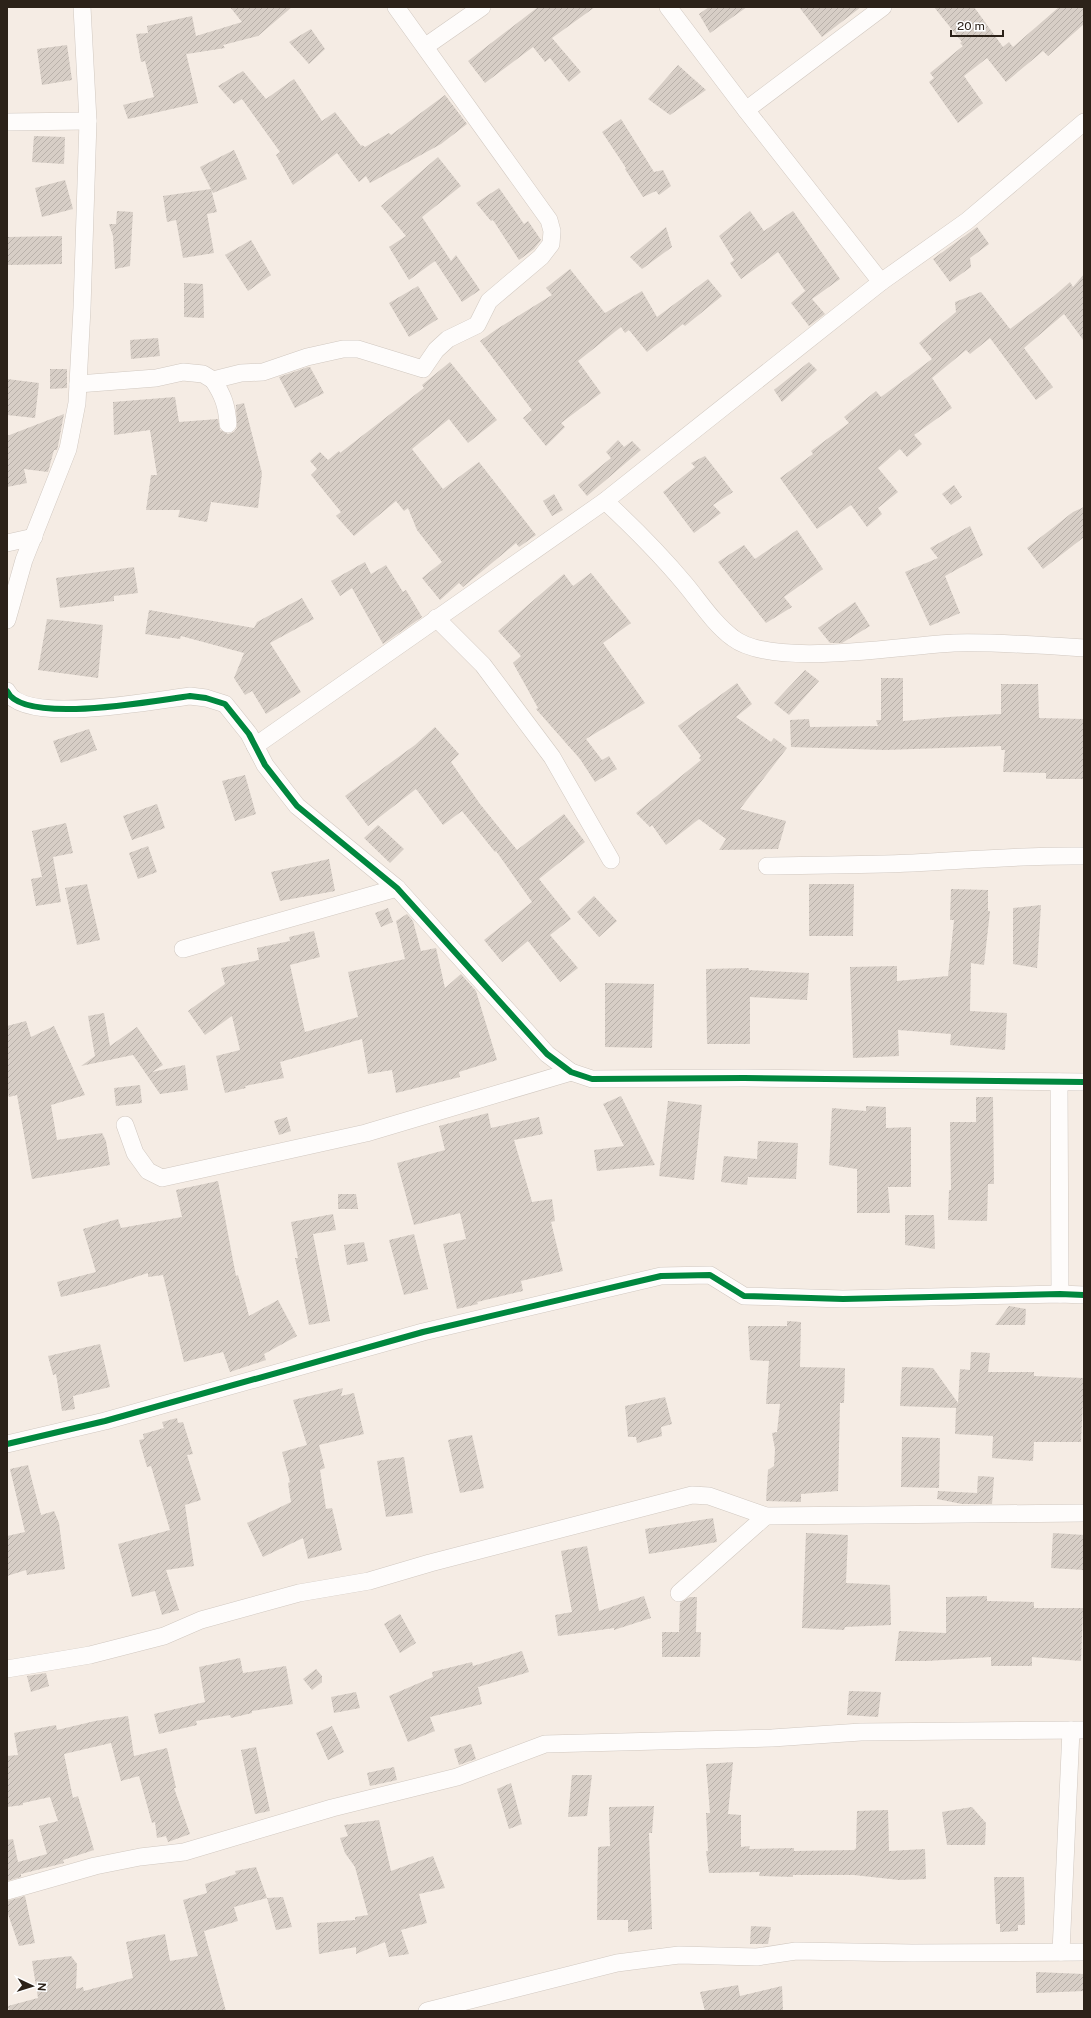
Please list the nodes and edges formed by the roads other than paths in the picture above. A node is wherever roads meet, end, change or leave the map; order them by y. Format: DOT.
graph roads {
  1 [pos="82,7"];
  2 [pos="396,7"];
  3 [pos="482,7"];
  4 [pos="668,7"];
  5 [pos="883,7"];
  6 [pos="426,46"];
  7 [pos="746,110"];
  8 [pos="88,121"];
  9 [pos="7,122"];
  10 [pos="1084,122"];
  11 [pos="881,282"];
  12 [pos="213,380"];
  13 [pos="78,384"];
  14 [pos="228,424"];
  15 [pos="605,501"];
  16 [pos="34,537"];
  17 [pos="7,543"];
  18 [pos="436,618"];
  19 [pos="7,620"];
  20 [pos="1084,648"];
  21 [pos="7,696"];
  22 [pos="255,746"];
  23 [pos="1084,856"];
  24 [pos="611,860"];
  25 [pos="766,866"];
  26 [pos="397,888"];
  27 [pos="183,949"];
  28 [pos="571,1072"];
  29 [pos="1059,1082"];
  30 [pos="1084,1082"];
  31 [pos="125,1125"];
  32 [pos="1060,1294"];
  33 [pos="1084,1295"];
  34 [pos="7,1444"];
  35 [pos="1084,1513"];
  36 [pos="766,1516"];
  37 [pos="679,1593"];
  38 [pos="7,1669"];
  39 [pos="1077,1730"];
  40 [pos="7,1891"];
  41 [pos="1061,1952"];
  42 [pos="1084,1952"];
  43 [pos="457,2007"];
  44 [pos="427,2011"];
  1 -- 8 [label="street"];
  2 -- 6 [label="street"];
  3 -- 6 [label="street"];
  4 -- 7 [label="street"];
  5 -- 7 [label="street"];
  6 -- 12 [label="street"];
  7 -- 11 [label="street"];
  8 -- 9 [label="street"];
  8 -- 13 [label="street"];
  10 -- 11 [label="street"];
  11 -- 15 [label="street"];
  12 -- 13 [label="street"];
  12 -- 14 [label="street"];
  13 -- 16 [label="street"];
  15 -- 18 [label="street"];
  15 -- 20 [label="street"];
  16 -- 17 [label="street"];
  16 -- 19 [label="street"];
  18 -- 22 [label="street"];
  18 -- 24 [label="street"];
  21 -- 22 [label="street"];
  22 -- 26 [label="street"];
  23 -- 25 [label="street"];
  26 -- 27 [label="street"];
  26 -- 28 [label="street"];
  28 -- 29 [label="street"];
  28 -- 31 [label="street"];
  29 -- 30 [label="street"];
  29 -- 32 [label="street"];
  32 -- 33 [label="street"];
  32 -- 34 [label="street"];
  35 -- 36 [label="street"];
  36 -- 37 [label="street"];
  36 -- 38 [label="street"];
  39 -- 40 [label="street"];
  39 -- 41 [label="street"];
  41 -- 42 [label="street"];
  41 -- 43 [label="street"];
  43 -- 44 [label="street"];
}
